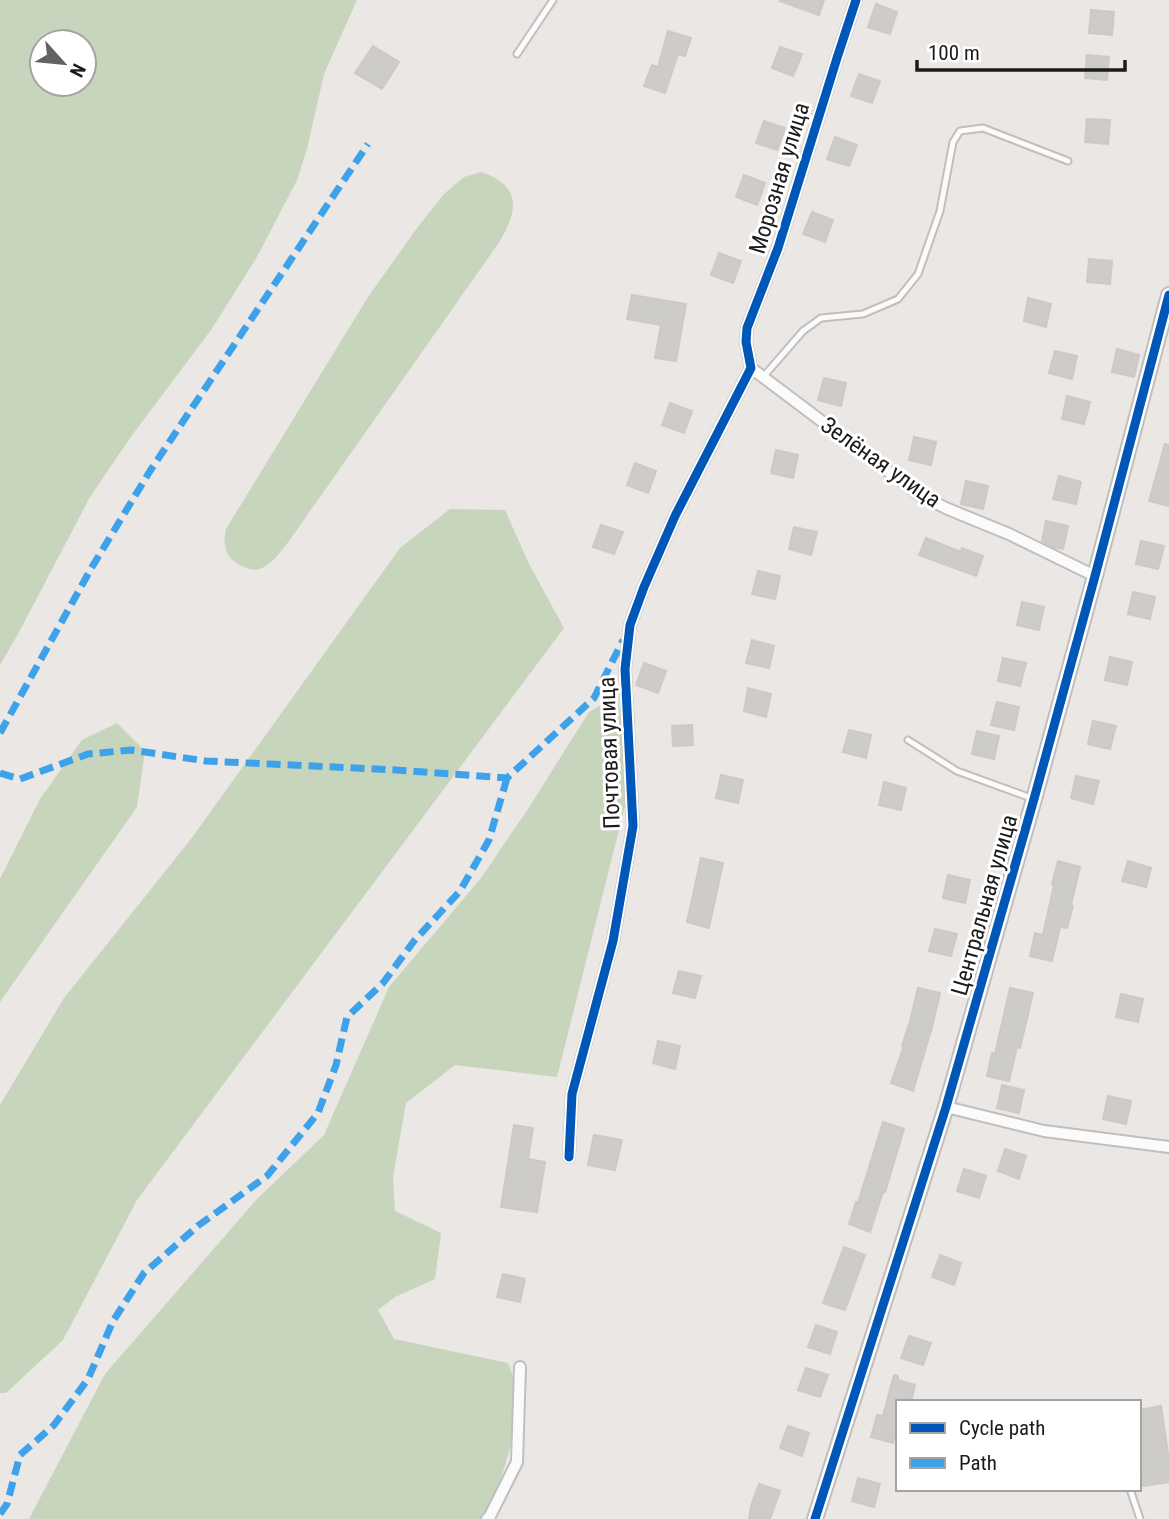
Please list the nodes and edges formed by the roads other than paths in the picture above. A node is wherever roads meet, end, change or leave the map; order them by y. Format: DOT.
graph roads {
  1 [pos="553,0"];
  2 [pos="856,0"];
  3 [pos="516,54"];
  4 [pos="1068,161"];
  5 [pos="1169,295"];
  6 [pos="751,368"];
  7 [pos="764,376"];
  8 [pos="1096,576"];
  9 [pos="908,740"];
  10 [pos="1034,799"];
  11 [pos="946,1107"];
  12 [pos="1169,1147"];
  13 [pos="569,1157"];
  14 [pos="520,1367"];
  15 [pos="1131,1491"];
  16 [pos="486,1519"];
  17 [pos="815,1519"];
  18 [pos="1140,1519"];
  1 -- 3 [label="lane"];
  2 -- 6 [label="street, Морозная улица"];
  4 -- 7 [label="lane"];
  5 -- 8 [label="street, Центральная улица"];
  6 -- 7 [label="street, Зелёная улица"];
  6 -- 13 [label="street, Почтовая улица"];
  7 -- 8 [label="street, Зелёная улица"];
  8 -- 10 [label="street, Центральная улица"];
  9 -- 10 [label="lane"];
  10 -- 11 [label="street, Центральная улица"];
  11 -- 12 [label="street"];
  11 -- 17 [label="street, Центральная улица"];
  14 -- 16 [label="street"];
  15 -- 18 [label="lane"];
}
